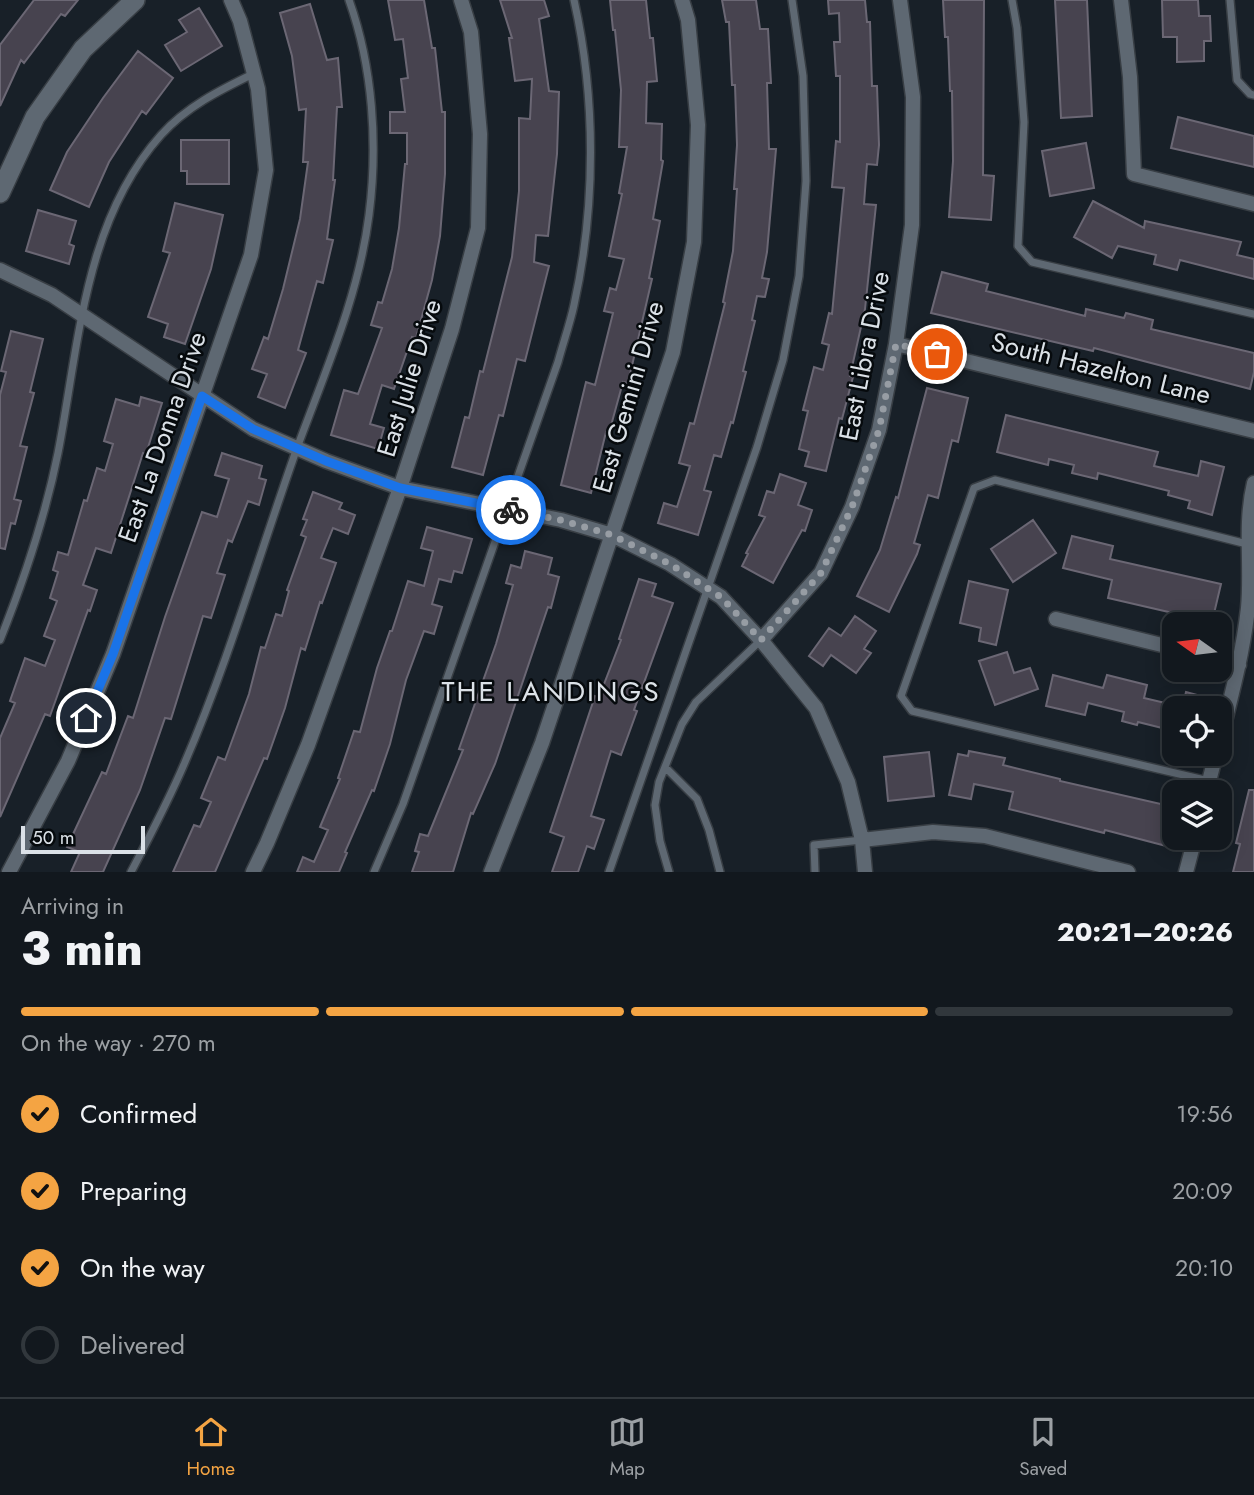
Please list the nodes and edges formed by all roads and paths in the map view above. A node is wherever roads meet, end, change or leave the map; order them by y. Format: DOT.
graph roads {
  1 [pos="135,0"];
  2 [pos="231,0"];
  3 [pos="349,0"];
  4 [pos="461,0"];
  5 [pos="573,0"];
  6 [pos="682,0"];
  7 [pos="792,0"];
  8 [pos="900,0"];
  9 [pos="1012,0"];
  10 [pos="1121,0"];
  11 [pos="1230,0"];
  12 [pos="254,73"];
  13 [pos="1254,95"];
  14 [pos="0,193"];
  15 [pos="1254,204"];
  16 [pos="0,270"];
  17 [pos="1254,314"];
  18 [pos="83,315"];
  19 [pos="896,344"];
  20 [pos="202,396"];
  21 [pos="1254,430"];
  22 [pos="297,449"];
  23 [pos="1254,484"];
  24 [pos="400,488"];
  25 [pos="506,509"];
  26 [pos="612,535"];
  27 [pos="1247,544"];
  28 [pos="709,589"];
  29 [pos="1056,619"];
  30 [pos="0,640"];
  31 [pos="761,640"];
  32 [pos="1162,646"];
  33 [pos="1232,663"];
  34 [pos="1240,665"];
  35 [pos="1232,696"];
  36 [pos="665,767"];
  37 [pos="1181,780"];
  38 [pos="862,841"];
  39 [pos="1192,850"];
  40 [pos="9,872"];
  41 [pos="131,872"];
  42 [pos="253,872"];
  43 [pos="374,872"];
  44 [pos="491,872"];
  45 [pos="609,872"];
  46 [pos="669,872"];
  47 [pos="720,872"];
  48 [pos="815,872"];
  49 [pos="865,872"];
  50 [pos="1128,872"];
  51 [pos="1186,872"];
  1 -- 14 [label="street"];
  2 -- 12 [label="street, East La Donna Drive"];
  3 -- 22 [label="lane"];
  4 -- 24 [label="street, East Julie Drive"];
  5 -- 25 [label="lane"];
  6 -- 26 [label="street, East Gemini Drive"];
  7 -- 28 [label="lane"];
  8 -- 19 [label="street, East Libra Drive"];
  9 -- 17 [label="lane"];
  10 -- 15 [label="street"];
  11 -- 13 [label="lane"];
  12 -- 18 [label="lane"];
  12 -- 20 [label="street, East La Donna Drive"];
  16 -- 18 [label="street"];
  18 -- 20 [label="street"];
  18 -- 30 [label="lane"];
  19 -- 21 [label="street, South Hazelton Lane"];
  19 -- 31 [label="street, East Libra Drive"];
  20 -- 22 [label="street"];
  20 -- 40 [label="street, East La Donna Drive"];
  22 -- 24 [label="street"];
  22 -- 41 [label="lane"];
  23 -- 27 [label="street"];
  24 -- 25 [label="street"];
  24 -- 42 [label="street, East Julie Drive"];
  25 -- 26 [label="street"];
  25 -- 43 [label="lane"];
  26 -- 28 [label="street"];
  26 -- 44 [label="street, East Gemini Drive"];
  27 -- 34 [label="street"];
  27 -- 37 [label="lane"];
  28 -- 31 [label="street"];
  28 -- 45 [label="lane"];
  29 -- 32 [label="street"];
  31 -- 36 [label="lane"];
  31 -- 38 [label="street"];
  33 -- 34 [label="street"];
  34 -- 35 [label="street"];
  36 -- 46 [label="lane"];
  36 -- 47 [label="lane"];
  38 -- 48 [label="lane"];
  38 -- 49 [label="street"];
  38 -- 50 [label="street"];
  39 -- 51 [label="street"];
}
